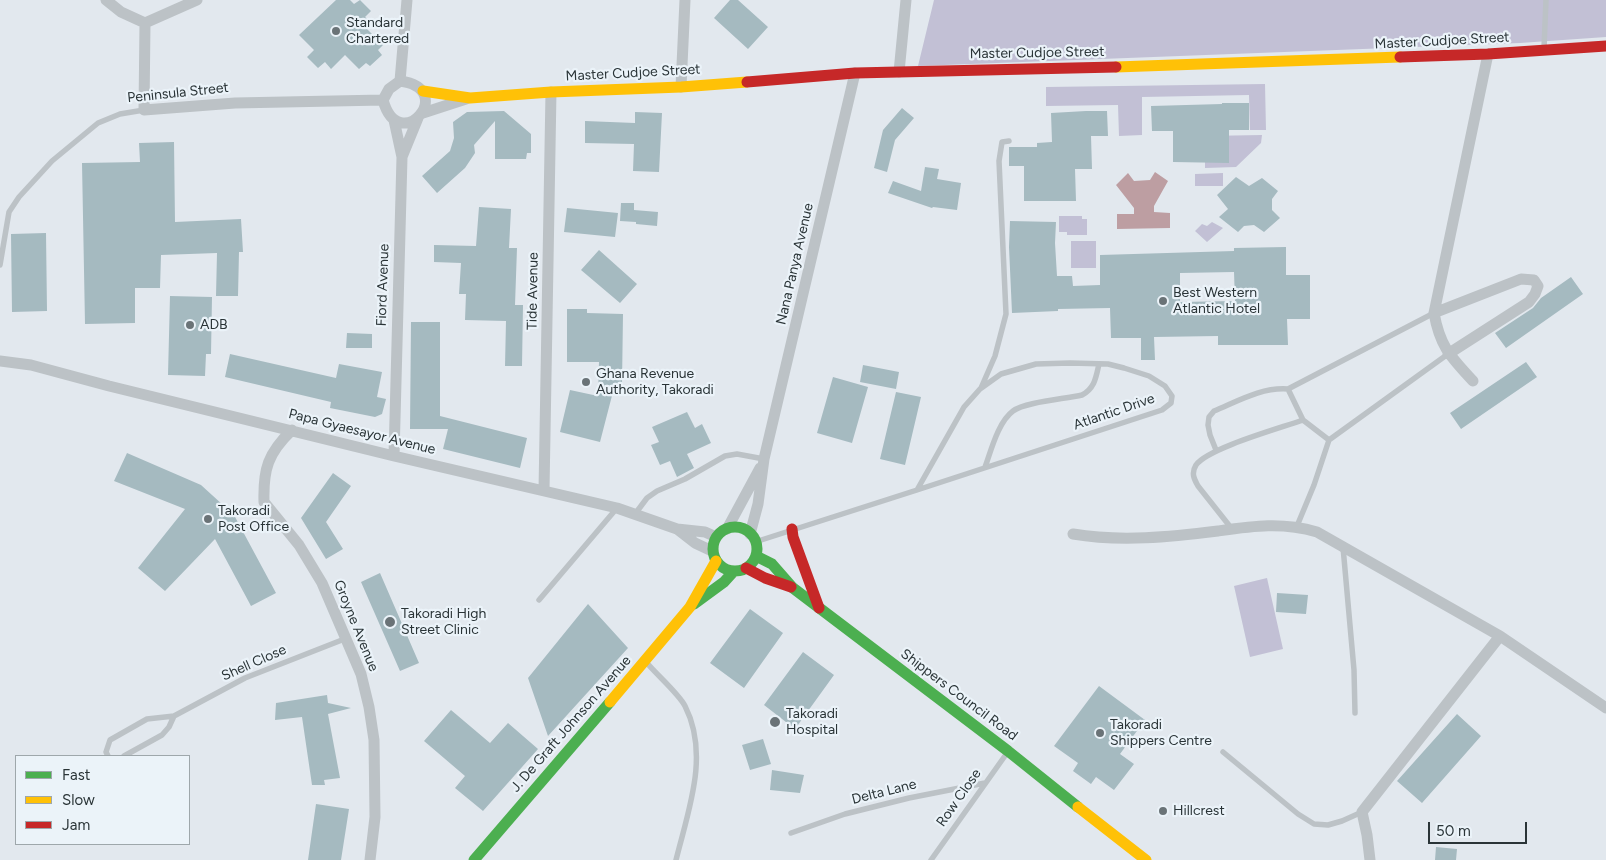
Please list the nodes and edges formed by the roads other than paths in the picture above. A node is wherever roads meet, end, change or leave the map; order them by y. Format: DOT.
graph roads {
  1 [pos="106,0"];
  2 [pos="198,0"];
  3 [pos="407,0"];
  4 [pos="685,0"];
  5 [pos="906,0"];
  6 [pos="1546,0"];
  7 [pos="145,24"];
  8 [pos="1606,46"];
  9 [pos="1544,50"];
  10 [pos="1488,54"];
  11 [pos="855,72"];
  12 [pos="899,72"];
  13 [pos="400,81"];
  14 [pos="681,87"];
  15 [pos="423,91"];
  16 [pos="551,92"];
  17 [pos="470,98"];
  18 [pos="383,100"];
  19 [pos="144,110"];
  20 [pos="420,115"];
  21 [pos="394,120"];
  22 [pos="1009,141"];
  23 [pos="402,157"];
  24 [pos="0,265"];
  25 [pos="1434,313"];
  26 [pos="1448,354"];
  27 [pos="0,361"];
  28 [pos="1099,364"];
  29 [pos="1473,381"];
  30 [pos="980,389"];
  31 [pos="1288,389"];
  32 [pos="1303,420"];
  33 [pos="292,430"];
  34 [pos="1329,440"];
  35 [pos="1216,450"];
  36 [pos="394,456"];
  37 [pos="764,461"];
  38 [pos="985,467"];
  39 [pos="544,490"];
  40 [pos="917,490"];
  41 [pos="617,508"];
  42 [pos="635,514"];
  43 [pos="1297,526"];
  44 [pos="728,528"];
  45 [pos="677,529"];
  46 [pos="792,529"];
  47 [pos="1232,529"];
  48 [pos="1073,534"];
  49 [pos="716,537"];
  50 [pos="753,538"];
  51 [pos="1344,547"];
  52 [pos="714,556"];
  53 [pos="756,556"];
  54 [pos="746,568"];
  55 [pos="734,571"];
  56 [pos="793,588"];
  57 [pos="539,600"];
  58 [pos="690,607"];
  59 [pos="819,608"];
  60 [pos="1500,636"];
  61 [pos="347,638"];
  62 [pos="645,662"];
  63 [pos="1606,708"];
  64 [pos="1355,713"];
  65 [pos="174,716"];
  66 [pos="1008,751"];
  67 [pos="1223,752"];
  68 [pos="108,755"];
  69 [pos="126,755"];
  70 [pos="985,782"];
  71 [pos="1362,812"];
  72 [pos="791,833"];
  73 [pos="370,860"];
  74 [pos="474,860"];
  75 [pos="676,860"];
  76 [pos="931,860"];
  77 [pos="1146,860"];
  78 [pos="1370,860"];
  1 -- 7 [label="street"];
  2 -- 7 [label="street"];
  3 -- 13 [label="street"];
  4 -- 14 [label="street"];
  5 -- 12 [label="street"];
  6 -- 9 [label="lane"];
  7 -- 19 [label="street"];
  8 -- 9 [label="street, Master Cudjoe Street"];
  9 -- 10 [label="street, Master Cudjoe Street"];
  10 -- 12 [label="street, Master Cudjoe Street"];
  10 -- 25 [label="street"];
  11 -- 12 [label="street, Master Cudjoe Street"];
  11 -- 14 [label="street, Master Cudjoe Street"];
  11 -- 37 [label="street, Nana Panya Avenue"];
  13 -- 15 [label="street"];
  13 -- 18 [label="street"];
  14 -- 16 [label="street, Master Cudjoe Street"];
  15 -- 17 [label="street, Master Cudjoe Street"];
  15 -- 20 [label="street"];
  16 -- 17 [label="street, Master Cudjoe Street"];
  16 -- 39 [label="street, Tide Avenue"];
  17 -- 20 [label="street, Master Cudjoe Street"];
  18 -- 19 [label="street, Peninsula Street"];
  18 -- 21 [label="street"];
  19 -- 24 [label="lane, Peninsula Street"];
  20 -- 21 [label="street"];
  20 -- 23 [label="street, Fiord Avenue"];
  21 -- 23 [label="street"];
  22 -- 30 [label="lane"];
  23 -- 36 [label="street, Fiord Avenue"];
  25 -- 26 [label="street"];
  25 -- 26 [label="street"];
  25 -- 31 [label="lane"];
  26 -- 29 [label="street"];
  26 -- 34 [label="lane"];
  27 -- 33 [label="street, Papa Gyaesayor Avenue"];
  28 -- 30 [label="lane, Atlantic Drive"];
  28 -- 38 [label="lane"];
  28 -- 38 [label="lane, Atlantic Drive"];
  30 -- 40 [label="lane, Atlantic Drive"];
  31 -- 32 [label="lane"];
  31 -- 35 [label="lane"];
  32 -- 34 [label="lane"];
  32 -- 35 [label="lane"];
  33 -- 36 [label="street, Papa Gyaesayor Avenue"];
  33 -- 61 [label="street, Groyne Avenue"];
  34 -- 43 [label="lane"];
  35 -- 47 [label="lane"];
  36 -- 39 [label="street, Papa Gyaesayor Avenue"];
  37 -- 42 [label="lane"];
  37 -- 44 [label="street, Nana Panya Avenue"];
  37 -- 50 [label="street, Nana Panya Avenue"];
  38 -- 40 [label="lane, Atlantic Drive"];
  39 -- 41 [label="street, Papa Gyaesayor Avenue"];
  40 -- 46 [label="lane, Atlantic Drive"];
  41 -- 42 [label="street, Papa Gyaesayor Avenue"];
  41 -- 57 [label="lane"];
  42 -- 45 [label="street, Papa Gyaesayor Avenue"];
  43 -- 47 [label="street"];
  43 -- 51 [label="street"];
  44 -- 49 [label="street"];
  44 -- 50 [label="street"];
  45 -- 49 [label="street, Papa Gyaesayor Avenue"];
  45 -- 52 [label="street"];
  46 -- 50 [label="lane, Atlantic Drive"];
  46 -- 59 [label="street"];
  47 -- 48 [label="street"];
  49 -- 52 [label="street"];
  50 -- 53 [label="street"];
  51 -- 60 [label="street"];
  51 -- 64 [label="lane"];
  52 -- 55 [label="street"];
  52 -- 58 [label="street, J. De Graft Johnson Avenue"];
  53 -- 54 [label="street"];
  53 -- 56 [label="street, Shippers Council Road"];
  54 -- 55 [label="street"];
  54 -- 56 [label="street"];
  55 -- 58 [label="street, J. De Graft Johnson Avenue"];
  56 -- 59 [label="street, Shippers Council Road"];
  58 -- 62 [label="street, J. De Graft Johnson Avenue"];
  59 -- 66 [label="street, Shippers Council Road"];
  60 -- 63 [label="street"];
  60 -- 71 [label="street"];
  61 -- 65 [label="lane, Shell Close"];
  61 -- 73 [label="street, Groyne Avenue"];
  62 -- 74 [label="street, J. De Graft Johnson Avenue"];
  62 -- 75 [label="lane"];
  65 -- 68 [label="lane, Shell Close"];
  65 -- 69 [label="lane, Shell Close"];
  66 -- 70 [label="lane, Row Close"];
  66 -- 77 [label="street, Shippers Council Road"];
  67 -- 71 [label="lane"];
  70 -- 72 [label="lane, Delta Lane"];
  70 -- 76 [label="lane, Row Close"];
  71 -- 78 [label="street"];
}
